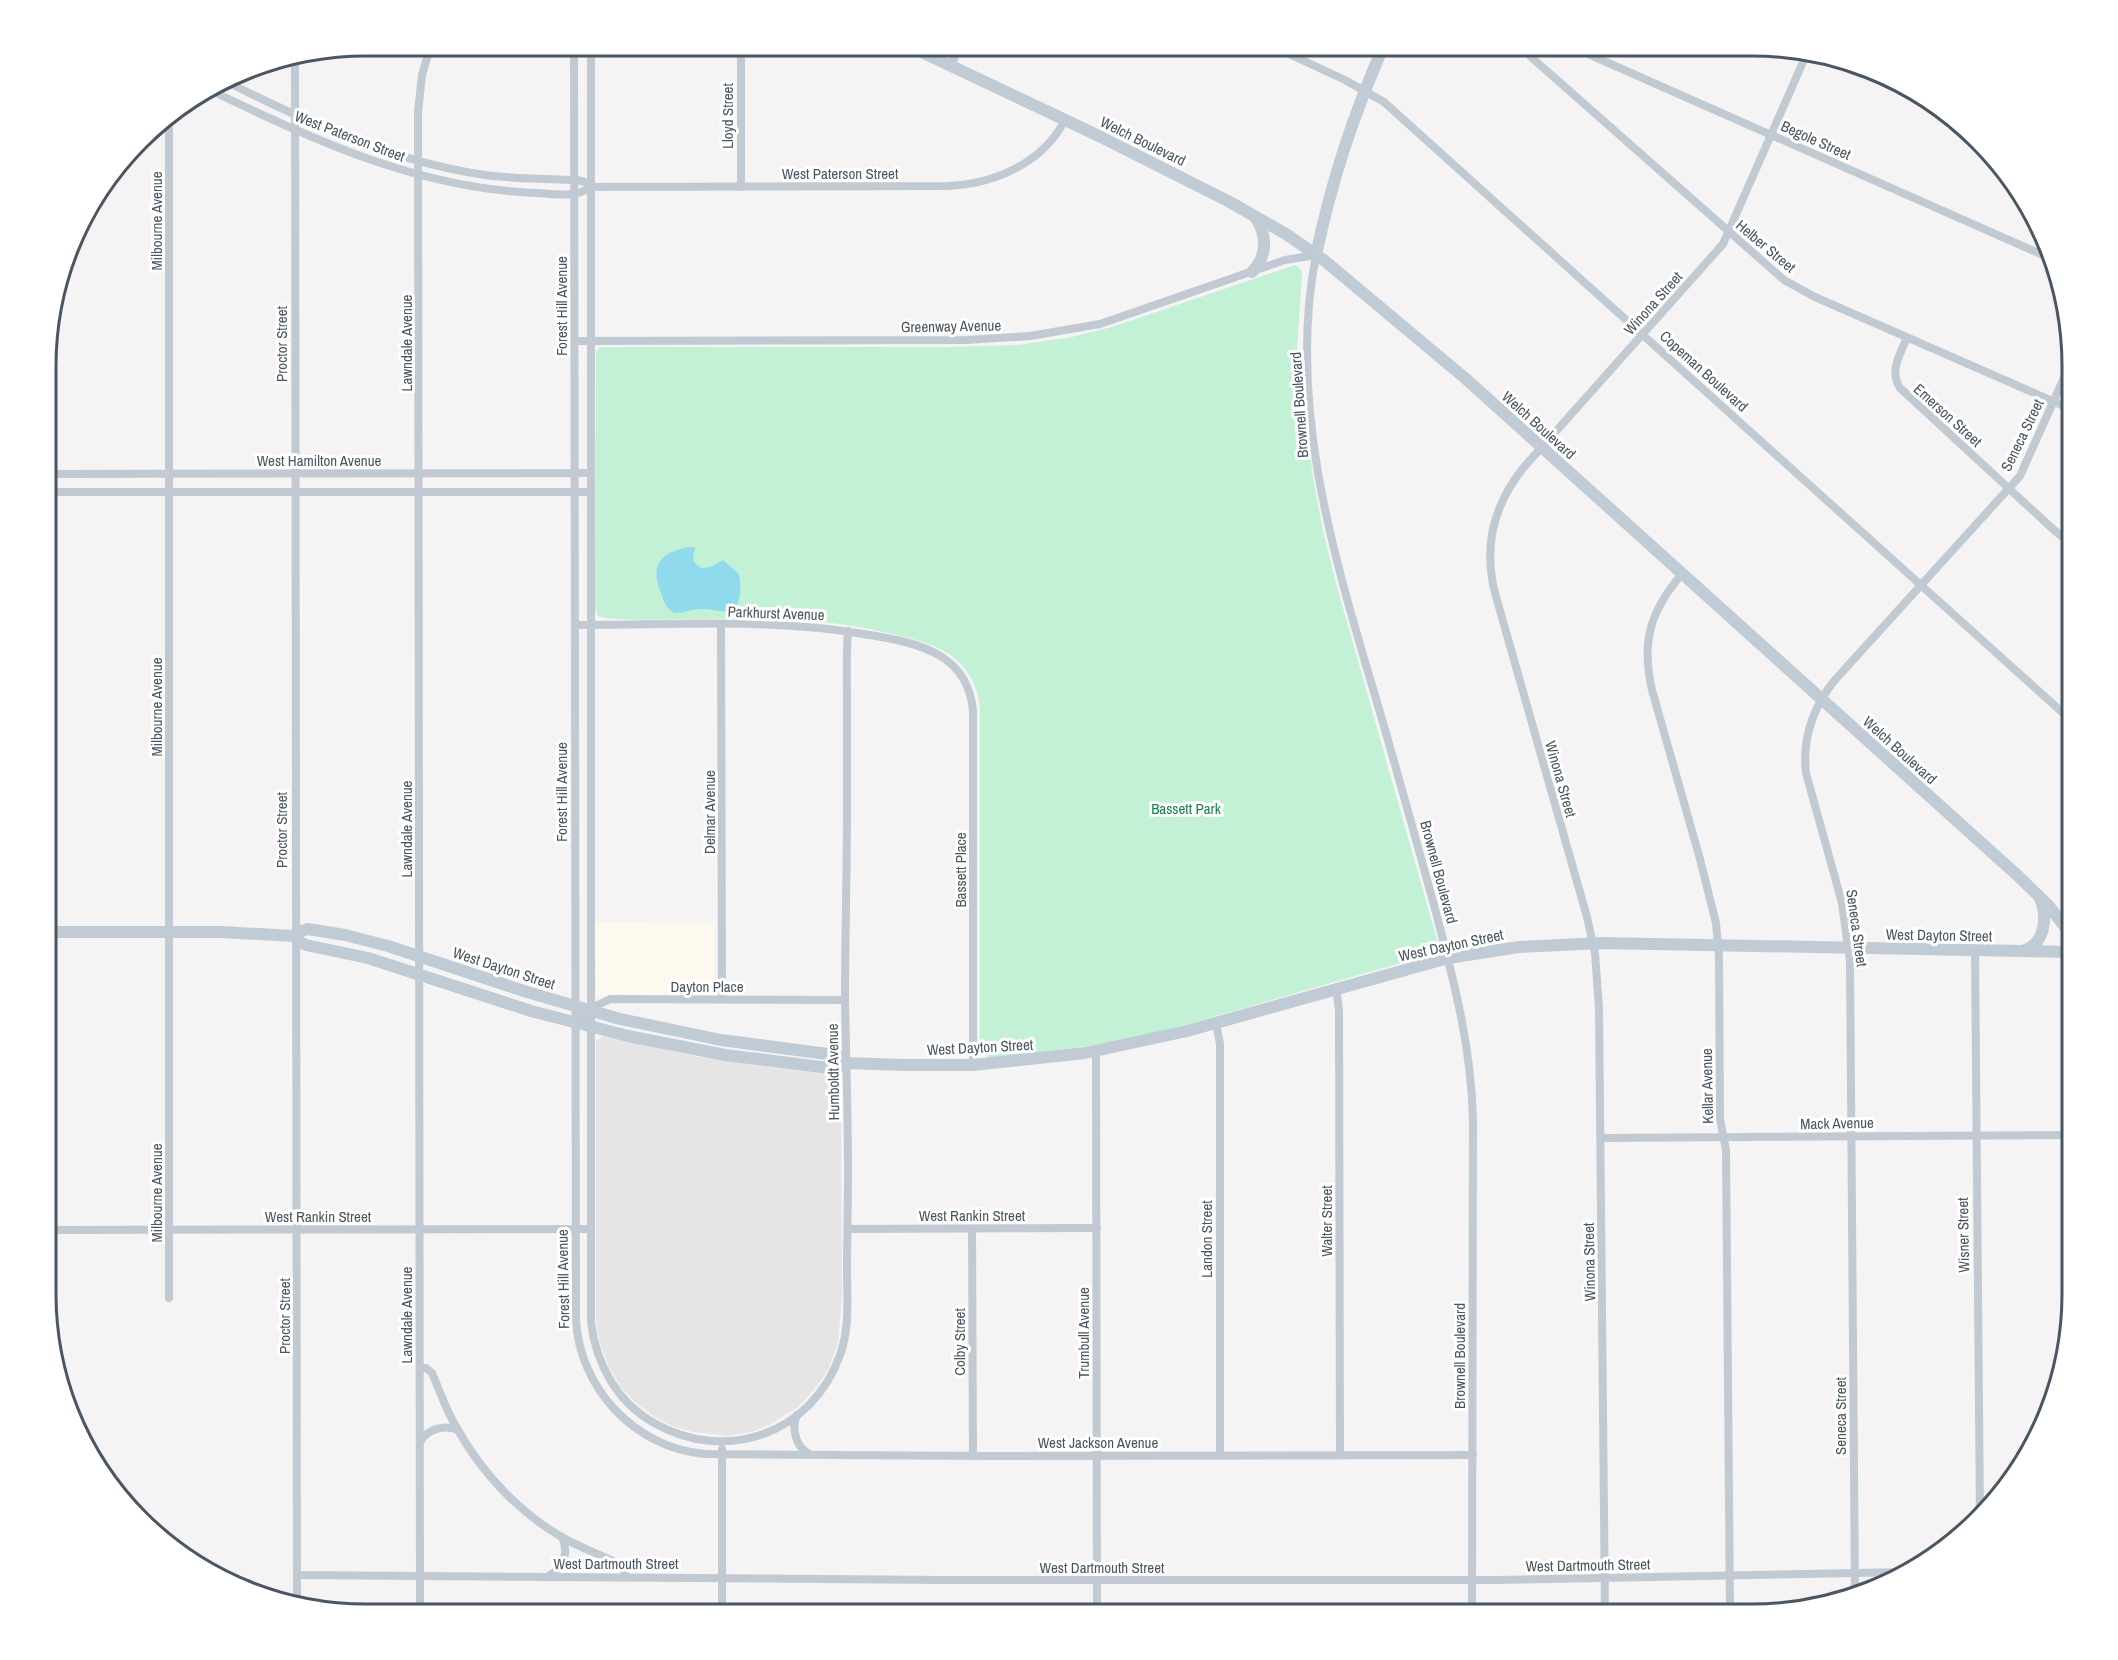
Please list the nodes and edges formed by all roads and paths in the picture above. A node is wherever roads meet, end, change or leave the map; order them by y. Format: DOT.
graph roads {
  1 [pos="429,56"];
  2 [pos="574,56"];
  3 [pos="591,56"];
  4 [pos="741,56"];
  5 [pos="930,56"];
  6 [pos="955,56"];
  7 [pos="1293,56"];
  8 [pos="1379,56"];
  9 [pos="1530,56"];
  10 [pos="1593,56"];
  11 [pos="1804,60"];
  12 [pos="295,64"];
  13 [pos="951,66"];
  14 [pos="233,85"];
  15 [pos="1365,90"];
  16 [pos="217,93"];
  17 [pos="294,116"];
  18 [pos="1065,120"];
  19 [pos="169,126"];
  20 [pos="294,130"];
  21 [pos="1771,135"];
  22 [pos="419,161"];
  23 [pos="419,175"];
  24 [pos="574,180"];
  25 [pos="590,187"];
  26 [pos="741,187"];
  27 [pos="574,194"];
  28 [pos="1252,214"];
  29 [pos="1729,233"];
  30 [pos="2042,254"];
  31 [pos="1316,255"];
  32 [pos="1252,272"];
  33 [pos="1643,334"];
  34 [pos="1907,338"];
  35 [pos="574,341"];
  36 [pos="591,341"];
  37 [pos="2062,383"];
  38 [pos="2054,401"];
  39 [pos="2062,405"];
  40 [pos="1541,447"];
  41 [pos="169,473"];
  42 [pos="294,473"];
  43 [pos="419,473"];
  44 [pos="575,473"];
  45 [pos="590,473"];
  46 [pos="56,474"];
  47 [pos="2009,489"];
  48 [pos="56,492"];
  49 [pos="169,492"];
  50 [pos="294,492"];
  51 [pos="419,492"];
  52 [pos="575,492"];
  53 [pos="590,492"];
  54 [pos="2062,536"];
  55 [pos="1682,574"];
  56 [pos="1921,585"];
  57 [pos="721,624"];
  58 [pos="575,625"];
  59 [pos="590,625"];
  60 [pos="848,631"];
  61 [pos="963,678"];
  62 [pos="1822,699"];
  63 [pos="2062,712"];
  64 [pos="575,815"];
  65 [pos="591,815"];
  66 [pos="2038,895"];
  67 [pos="2062,922"];
  68 [pos="56,932"];
  69 [pos="170,932"];
  70 [pos="295,936"];
  71 [pos="575,936"];
  72 [pos="591,937"];
  73 [pos="1594,943"];
  74 [pos="1718,946"];
  75 [pos="1849,949"];
  76 [pos="1975,951"];
  77 [pos="2015,951"];
  78 [pos="2062,952"];
  79 [pos="420,957"];
  80 [pos="1448,958"];
  81 [pos="420,974"];
  82 [pos="1336,988"];
  83 [pos="722,999"];
  84 [pos="845,1000"];
  85 [pos="575,1006"];
  86 [pos="591,1011"];
  87 [pos="575,1023"];
  88 [pos="1216,1023"];
  89 [pos="591,1027"];
  90 [pos="727,1041"];
  91 [pos="1096,1051"];
  92 [pos="725,1055"];
  93 [pos="847,1063"];
  94 [pos="973,1065"];
  95 [pos="1976,1135"];
  96 [pos="2062,1135"];
  97 [pos="1723,1137"];
  98 [pos="1852,1137"];
  99 [pos="1601,1138"];
  100 [pos="576,1159"];
  101 [pos="590,1160"];
  102 [pos="1097,1228"];
  103 [pos="296,1229"];
  104 [pos="420,1229"];
  105 [pos="576,1229"];
  106 [pos="590,1229"];
  107 [pos="848,1229"];
  108 [pos="972,1229"];
  109 [pos="56,1230"];
  110 [pos="170,1230"];
  111 [pos="169,1298"];
  112 [pos="420,1368"];
  113 [pos="797,1415"];
  114 [pos="459,1431"];
  115 [pos="420,1442"];
  116 [pos="722,1442"];
  117 [pos="722,1454"];
  118 [pos="812,1454"];
  119 [pos="1097,1455"];
  120 [pos="1220,1455"];
  121 [pos="1340,1455"];
  122 [pos="1473,1455"];
  123 [pos="972,1456"];
  124 [pos="1980,1506"];
  125 [pos="562,1537"];
  126 [pos="1891,1573"];
  127 [pos="1855,1574"];
  128 [pos="297,1575"];
  129 [pos="420,1575"];
  130 [pos="548,1576"];
  131 [pos="626,1576"];
  132 [pos="1730,1576"];
  133 [pos="722,1577"];
  134 [pos="1605,1578"];
  135 [pos="1097,1580"];
  136 [pos="1472,1580"];
  137 [pos="1855,1587"];
  138 [pos="297,1597"];
  139 [pos="420,1604"];
  140 [pos="722,1604"];
  141 [pos="1097,1604"];
  142 [pos="1472,1604"];
  143 [pos="1605,1604"];
  144 [pos="1730,1604"];
  1 -- 22 [label="street, Lawndale Avenue"];
  2 -- 24 [label="street, Forest Hill Avenue"];
  3 -- 25 [label="street, Forest Hill Avenue"];
  4 -- 26 [label="street, Lloyd Street"];
  5 -- 13 [label="street, Welch Boulevard"];
  6 -- 13 [label="street"];
  7 -- 15 [label="street, Copeman Boulevard"];
  8 -- 15 [label="street"];
  9 -- 29 [label="street, Helber Street"];
  10 -- 21 [label="street, Begole Street"];
  11 -- 21 [label="street, Winona Street"];
  12 -- 17 [label="street, Proctor Street"];
  13 -- 18 [label="street, Welch Boulevard"];
  14 -- 17 [label="street, West Paterson Street"];
  15 -- 31 [label="street"];
  15 -- 33 [label="street, Copeman Boulevard"];
  16 -- 20 [label="street, West Paterson Street"];
  17 -- 20 [label="street, Proctor Street"];
  17 -- 22 [label="street, West Paterson Street"];
  18 -- 26 [label="street, West Paterson Street"];
  18 -- 28 [label="street, Welch Boulevard"];
  19 -- 41 [label="street, Milbourne Avenue"];
  20 -- 23 [label="street, West Paterson Street"];
  20 -- 42 [label="street, Proctor Street"];
  21 -- 29 [label="street, Winona Street"];
  21 -- 30 [label="street, Begole Street"];
  22 -- 23 [label="street, Lawndale Avenue"];
  22 -- 24 [label="street, West Paterson Street"];
  23 -- 27 [label="street, West Paterson Street"];
  23 -- 43 [label="street, Lawndale Avenue"];
  24 -- 25 [label="street, West Paterson Street"];
  24 -- 27 [label="street, Forest Hill Avenue"];
  25 -- 26 [label="street, West Paterson Street"];
  25 -- 27 [label="street, West Paterson Street"];
  25 -- 36 [label="street, Forest Hill Avenue"];
  27 -- 35 [label="street, Forest Hill Avenue"];
  28 -- 31 [label="street, Welch Boulevard"];
  28 -- 32 [label="street"];
  29 -- 33 [label="street, Winona Street"];
  29 -- 34 [label="street, Helber Street"];
  31 -- 32 [label="street, Greenway Avenue"];
  31 -- 40 [label="street, Welch Boulevard"];
  31 -- 80 [label="street, Brownell Boulevard"];
  32 -- 36 [label="street, Greenway Avenue"];
  33 -- 40 [label="street, Winona Street"];
  33 -- 56 [label="street, Copeman Boulevard"];
  34 -- 38 [label="street, Helber Street"];
  34 -- 47 [label="street, Emerson Street"];
  35 -- 36 [label="street, Greenway Avenue"];
  35 -- 44 [label="street, Forest Hill Avenue"];
  36 -- 45 [label="street, Forest Hill Avenue"];
  37 -- 38 [label="street, Seneca Street"];
  38 -- 39 [label="street, Helber Street"];
  38 -- 47 [label="street, Seneca Street"];
  40 -- 55 [label="street, Welch Boulevard"];
  40 -- 73 [label="street, Winona Street"];
  41 -- 42 [label="street, West Hamilton Avenue"];
  41 -- 46 [label="street, West Hamilton Avenue"];
  41 -- 49 [label="street, Milbourne Avenue"];
  42 -- 43 [label="street, West Hamilton Avenue"];
  42 -- 50 [label="street, Proctor Street"];
  43 -- 44 [label="street, West Hamilton Avenue"];
  43 -- 51 [label="street, Lawndale Avenue"];
  44 -- 45 [label="street, West Hamilton Avenue"];
  44 -- 52 [label="street, Forest Hill Avenue"];
  45 -- 53 [label="street, Forest Hill Avenue"];
  47 -- 54 [label="street, Emerson Street"];
  47 -- 56 [label="street, Seneca Street"];
  48 -- 49 [label="street"];
  49 -- 50 [label="street"];
  49 -- 69 [label="street, Milbourne Avenue"];
  50 -- 51 [label="street"];
  50 -- 70 [label="street, Proctor Street"];
  51 -- 52 [label="street"];
  51 -- 79 [label="street, Lawndale Avenue"];
  52 -- 53 [label="street"];
  52 -- 58 [label="street, Forest Hill Avenue"];
  53 -- 59 [label="street, Forest Hill Avenue"];
  55 -- 62 [label="street, Welch Boulevard"];
  55 -- 74 [label="street, Kellar Avenue"];
  56 -- 62 [label="street, Seneca Street"];
  56 -- 63 [label="street, Copeman Boulevard"];
  57 -- 59 [label="street, Parkhurst Avenue"];
  57 -- 60 [label="street, Parkhurst Avenue"];
  57 -- 83 [label="street, Delmar Avenue"];
  58 -- 59 [label="street, Parkhurst Avenue"];
  58 -- 64 [label="street, Forest Hill Avenue"];
  59 -- 65 [label="street, Forest Hill Avenue"];
  60 -- 61 [label="street, Parkhurst Avenue"];
  60 -- 84 [label="street, Humboldt Avenue"];
  61 -- 94 [label="street, Bassett Place"];
  62 -- 66 [label="street, Welch Boulevard"];
  62 -- 75 [label="street, Seneca Street"];
  64 -- 65 [label="street"];
  64 -- 71 [label="street, Forest Hill Avenue"];
  65 -- 72 [label="street, Forest Hill Avenue"];
  66 -- 67 [label="street, Welch Boulevard"];
  66 -- 77 [label="street"];
  68 -- 69 [label="street, West Dayton Street"];
  69 -- 70 [label="street, West Dayton Street"];
  69 -- 110 [label="street, Milbourne Avenue"];
  70 -- 79 [label="street, West Dayton Street"];
  70 -- 81 [label="street, West Dayton Street"];
  70 -- 103 [label="street, Proctor Street"];
  71 -- 72 [label="street"];
  71 -- 85 [label="street, Forest Hill Avenue"];
  72 -- 86 [label="street, Forest Hill Avenue"];
  73 -- 74 [label="street, West Dayton Street"];
  73 -- 80 [label="street, West Dayton Street"];
  73 -- 99 [label="street, Winona Street"];
  74 -- 75 [label="street, West Dayton Street"];
  74 -- 97 [label="street, Kellar Avenue"];
  75 -- 76 [label="street, West Dayton Street"];
  75 -- 98 [label="street, Seneca Street"];
  76 -- 77 [label="street, West Dayton Street"];
  76 -- 95 [label="street, Wisner Street"];
  77 -- 78 [label="street, West Dayton Street"];
  79 -- 81 [label="street, Lawndale Avenue"];
  79 -- 85 [label="street, West Dayton Street"];
  80 -- 82 [label="street, West Dayton Street"];
  80 -- 122 [label="street, Brownell Boulevard"];
  81 -- 87 [label="street, West Dayton Street"];
  81 -- 104 [label="street, Lawndale Avenue"];
  82 -- 88 [label="street, West Dayton Street"];
  82 -- 121 [label="street, Walter Street"];
  83 -- 84 [label="street, Dayton Place"];
  83 -- 86 [label="street, Dayton Place"];
  84 -- 93 [label="street, Humboldt Avenue"];
  85 -- 86 [label="street, West Dayton Street"];
  85 -- 87 [label="street, Forest Hill Avenue"];
  86 -- 87 [label="street, Dayton Place"];
  86 -- 89 [label="street, Forest Hill Avenue"];
  86 -- 90 [label="street, West Dayton Street"];
  87 -- 89 [label="street, West Dayton Street"];
  87 -- 100 [label="street, Forest Hill Avenue"];
  88 -- 91 [label="street, West Dayton Street"];
  88 -- 120 [label="street, Landon Street"];
  89 -- 92 [label="street, West Dayton Street"];
  89 -- 101 [label="street, Forest Hill Avenue"];
  90 -- 92 [label="street"];
  90 -- 93 [label="street, West Dayton Street"];
  91 -- 94 [label="street, West Dayton Street"];
  91 -- 102 [label="street, Trumbull Avenue"];
  92 -- 93 [label="street, West Dayton Street"];
  93 -- 94 [label="street, West Dayton Street"];
  93 -- 107 [label="street, Humboldt Avenue"];
  95 -- 96 [label="street, Mack Avenue"];
  95 -- 98 [label="street, Mack Avenue"];
  95 -- 124 [label="street, Wisner Street"];
  97 -- 98 [label="street, Mack Avenue"];
  97 -- 99 [label="street, Mack Avenue"];
  97 -- 132 [label="street, Kellar Avenue"];
  98 -- 127 [label="street, Seneca Street"];
  99 -- 134 [label="street, Winona Street"];
  100 -- 101 [label="street"];
  100 -- 105 [label="street, Forest Hill Avenue"];
  101 -- 106 [label="street, Forest Hill Avenue"];
  102 -- 108 [label="street, West Rankin Street"];
  102 -- 119 [label="street, Trumbull Avenue"];
  103 -- 104 [label="street, West Rankin Street"];
  103 -- 110 [label="street, West Rankin Street"];
  103 -- 128 [label="street, Proctor Street"];
  104 -- 105 [label="street, West Rankin Street"];
  104 -- 112 [label="street, Lawndale Avenue"];
  105 -- 106 [label="street, West Rankin Street"];
  105 -- 117 [label="street, Forest Hill Avenue"];
  106 -- 116 [label="street, Forest Hill Avenue"];
  107 -- 108 [label="street, West Rankin Street"];
  107 -- 113 [label="street, Humboldt Avenue"];
  108 -- 123 [label="street, Colby Street"];
  109 -- 110 [label="street, West Rankin Street"];
  110 -- 111 [label="street, Milbourne Avenue"];
  112 -- 114 [label="street"];
  112 -- 115 [label="street, Lawndale Avenue"];
  113 -- 116 [label="street, Humboldt Avenue"];
  113 -- 118 [label="street"];
  114 -- 115 [label="street"];
  114 -- 125 [label="street"];
  115 -- 129 [label="street, Lawndale Avenue"];
  116 -- 117 [label="street"];
  117 -- 118 [label="street, West Jackson Avenue"];
  117 -- 133 [label="street"];
  118 -- 123 [label="street, West Jackson Avenue"];
  119 -- 120 [label="street, West Jackson Avenue"];
  119 -- 123 [label="street, West Jackson Avenue"];
  119 -- 135 [label="street, Trumbull Avenue"];
  120 -- 121 [label="street, West Jackson Avenue"];
  121 -- 122 [label="street, West Jackson Avenue"];
  122 -- 136 [label="street, Brownell Boulevard"];
  125 -- 130 [label="street"];
  125 -- 131 [label="street"];
  126 -- 127 [label="street, West Dartmouth Street"];
  127 -- 132 [label="street, West Dartmouth Street"];
  127 -- 137 [label="street, Seneca Street"];
  128 -- 129 [label="street, West Dartmouth Street"];
  128 -- 138 [label="street, Proctor Street"];
  129 -- 130 [label="street, West Dartmouth Street"];
  129 -- 139 [label="street, Lawndale Avenue"];
  130 -- 131 [label="street, West Dartmouth Street"];
  131 -- 133 [label="street, West Dartmouth Street"];
  132 -- 134 [label="street, West Dartmouth Street"];
  132 -- 144 [label="street, Kellar Avenue"];
  133 -- 135 [label="street, West Dartmouth Street"];
  133 -- 140 [label="street"];
  134 -- 136 [label="street, West Dartmouth Street"];
  134 -- 143 [label="street, Winona Street"];
  135 -- 136 [label="street, West Dartmouth Street"];
  135 -- 141 [label="street, Trumbull Avenue"];
  136 -- 142 [label="street, Brownell Boulevard"];
}
